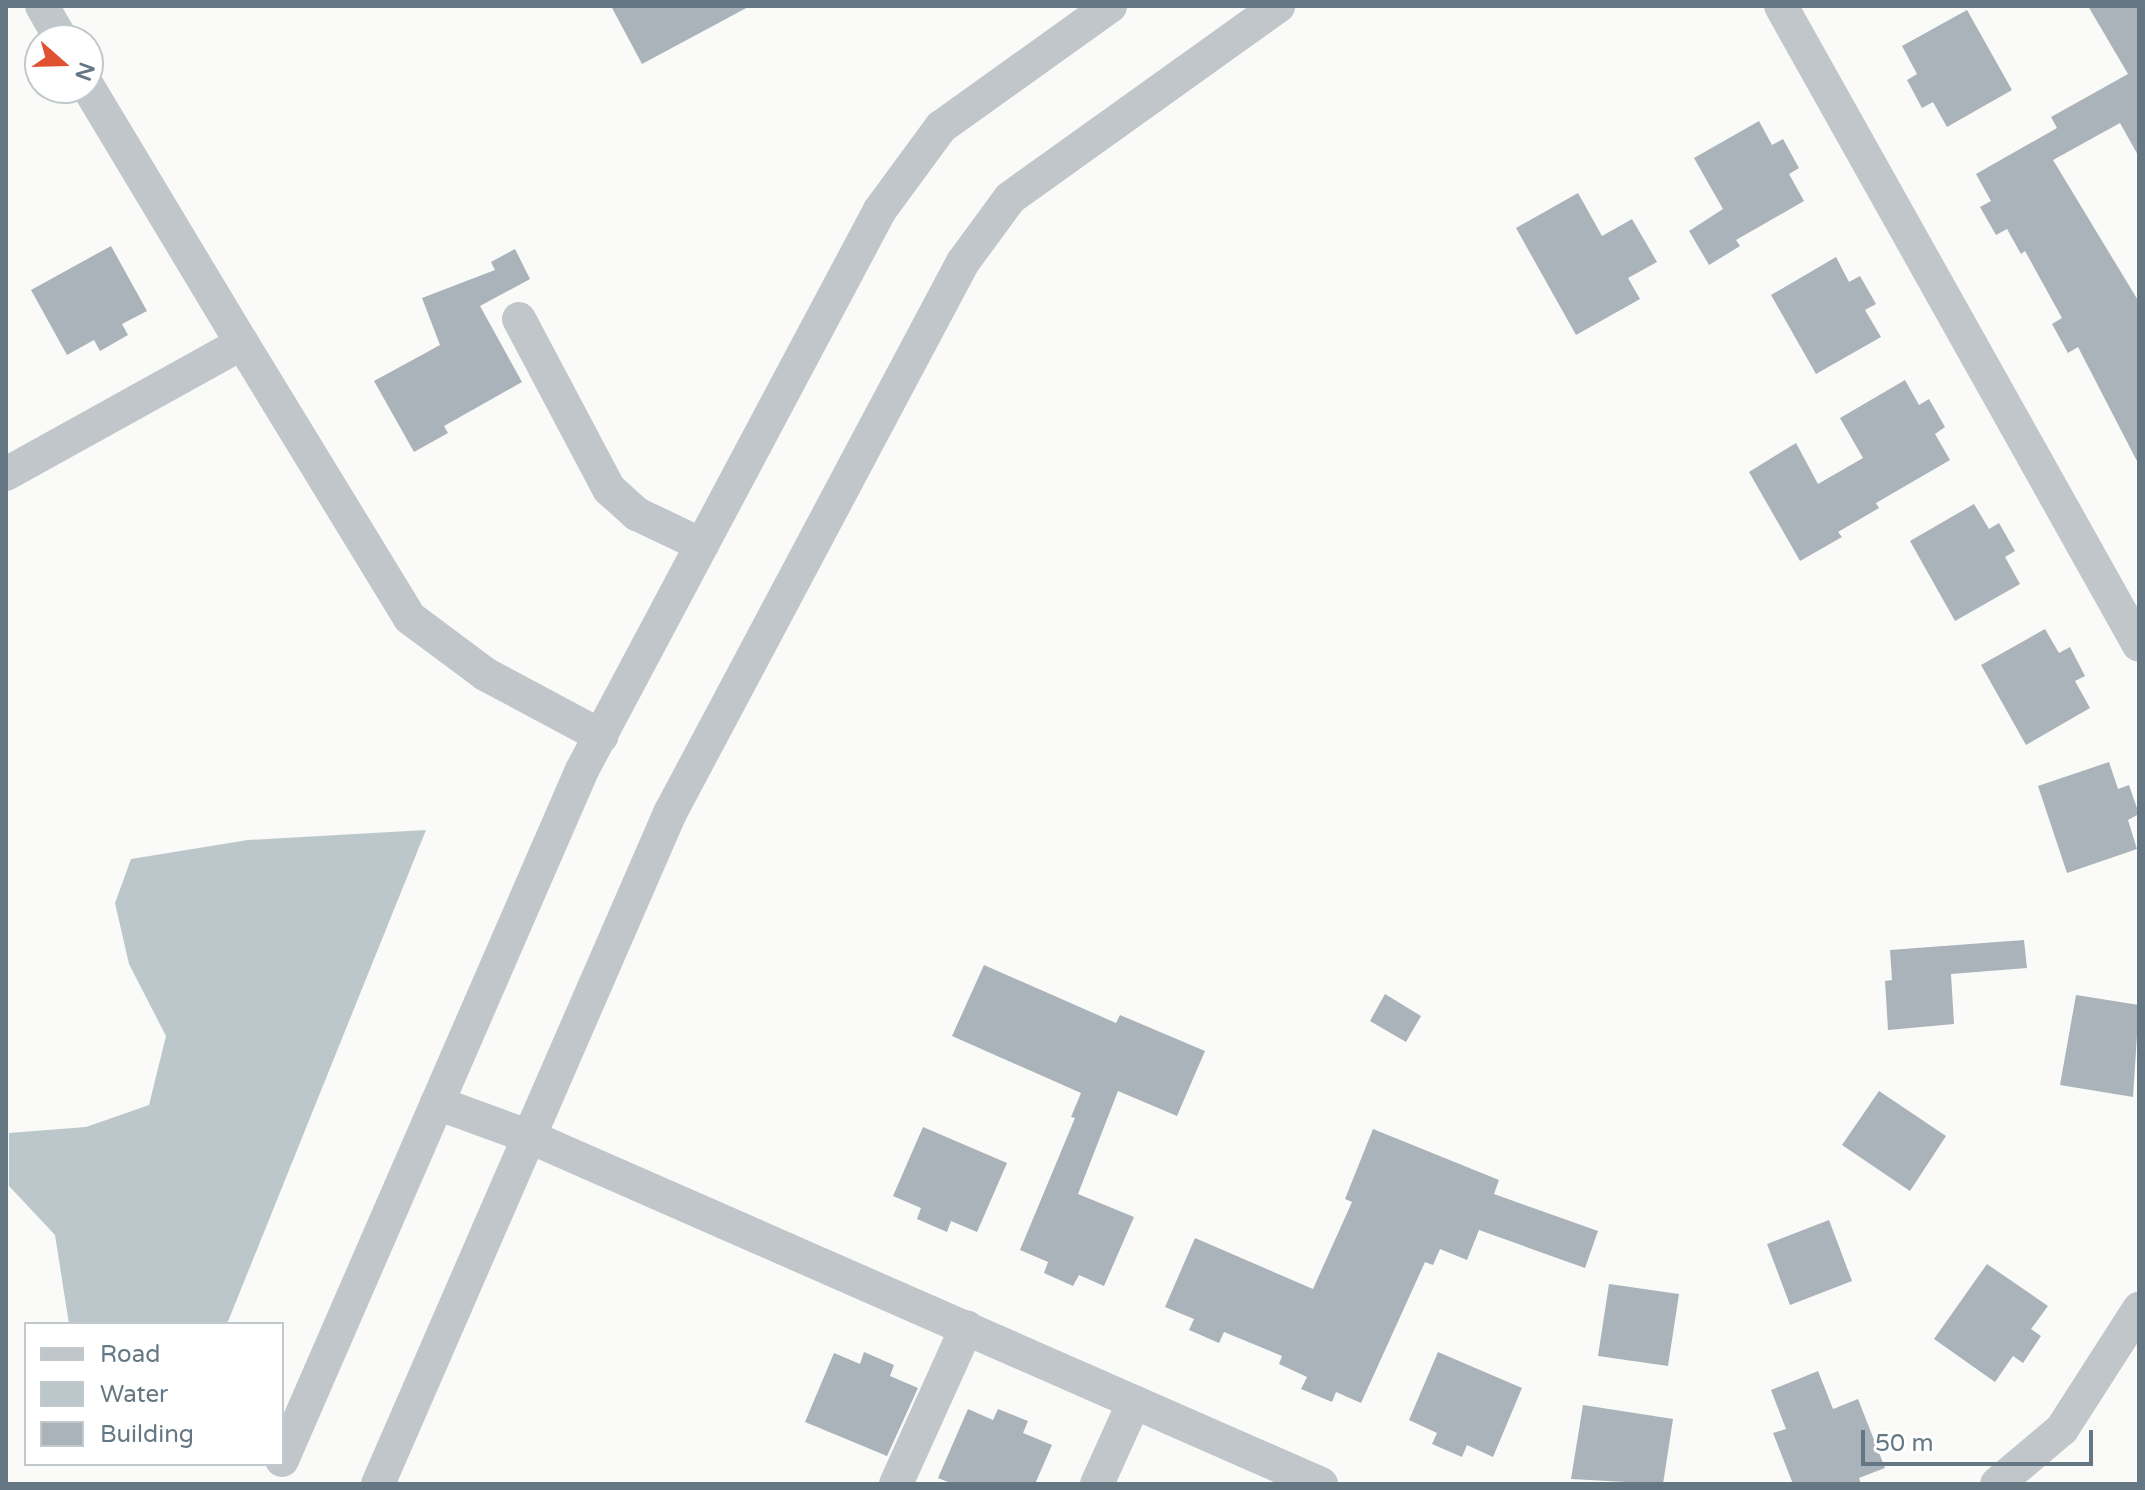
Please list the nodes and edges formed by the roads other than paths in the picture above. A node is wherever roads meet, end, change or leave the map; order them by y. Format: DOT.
graph roads {
  1 [pos="42,6"];
  2 [pos="1110,6"];
  3 [pos="1278,6"];
  4 [pos="1796,11"];
  5 [pos="53,24"];
  6 [pos="98,104"];
  7 [pos="519,319"];
  8 [pos="242,343"];
  9 [pos="6,474"];
  10 [pos="702,545"];
  11 [pos="2139,645"];
  12 [pos="601,736"];
  13 [pos="437,1103"];
  14 [pos="530,1137"];
  15 [pos="2139,1309"];
  16 [pos="967,1327"];
  17 [pos="1134,1402"];
  18 [pos="284,1455"];
  19 [pos="378,1484"];
  20 [pos="896,1484"];
  21 [pos="1097,1484"];
  22 [pos="1321,1484"];
  23 [pos="1997,1484"];
  1 -- 5 [label="street"];
  2 -- 10 [label="street"];
  3 -- 14 [label="street"];
  4 -- 11 [label="street"];
  6 -- 8 [label="street"];
  7 -- 10 [label="street"];
  8 -- 9 [label="street"];
  8 -- 12 [label="street"];
  10 -- 12 [label="street"];
  12 -- 13 [label="street"];
  13 -- 14 [label="street"];
  13 -- 18 [label="street"];
  14 -- 16 [label="street"];
  14 -- 19 [label="street"];
  15 -- 23 [label="street"];
  16 -- 17 [label="street"];
  16 -- 20 [label="street"];
  17 -- 21 [label="street"];
  17 -- 22 [label="street"];
}
